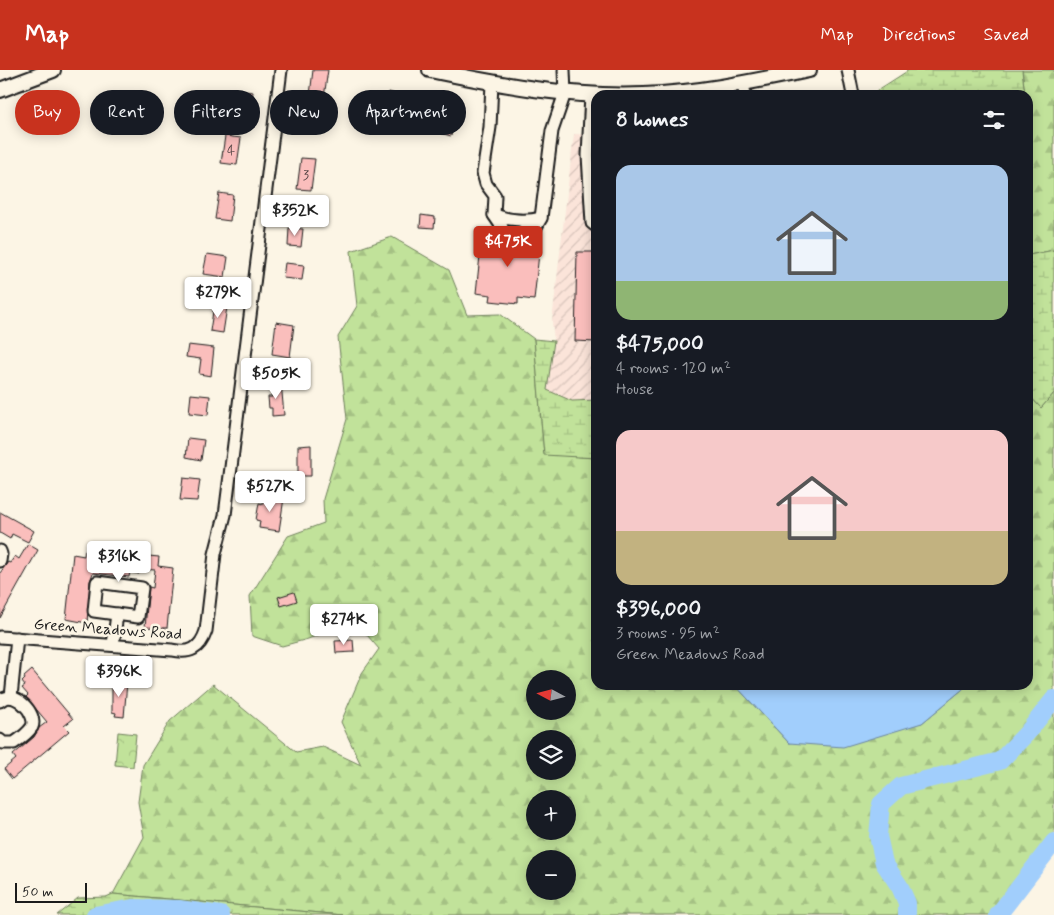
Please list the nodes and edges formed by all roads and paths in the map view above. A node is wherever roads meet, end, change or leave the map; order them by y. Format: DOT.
graph roads {
  1 [pos="53,70"];
  2 [pos="281,70"];
  3 [pos="430,70"];
  4 [pos="564,70"];
  5 [pos="809,70"];
  6 [pos="848,70"];
  7 [pos="497,84"];
  8 [pos="744,89"];
  9 [pos="0,90"];
  10 [pos="722,90"];
  11 [pos="852,90"];
  12 [pos="565,93"];
  13 [pos="591,95"];
  14 [pos="591,206"];
  15 [pos="494,215"];
  16 [pos="541,218"];
  17 [pos="502,227"];
  18 [pos="523,230"];
  19 [pos="0,551"];
  20 [pos="0,561"];
  21 [pos="117,614"];
  22 [pos="0,637"];
  23 [pos="17,638"];
  24 [pos="113,645"];
  25 [pos="11,697"];
  26 [pos="0,702"];
  27 [pos="0,740"];
  1 -- 9 [label="main road"];
  2 -- 24 [label="street, Green Meadows Road"];
  3 -- 7 [label="main road"];
  4 -- 12 [label="street"];
  5 -- 8 [label="main road"];
  6 -- 11 [label="street"];
  7 -- 12 [label="main road"];
  7 -- 15 [label="street"];
  8 -- 10 [label="main road"];
  12 -- 13 [label="main road"];
  12 -- 16 [label="street"];
  13 -- 14 [label="street"];
  15 -- 16 [label="street"];
  15 -- 17 [label="street"];
  16 -- 18 [label="street"];
  19 -- 20 [label="street"];
  21 -- 21 [label="street"];
  21 -- 24 [label="street"];
  22 -- 23 [label="street, Green Meadows Road"];
  23 -- 24 [label="street, Green Meadows Road"];
  23 -- 25 [label="street"];
  25 -- 26 [label="street"];
  25 -- 27 [label="street"];
}
